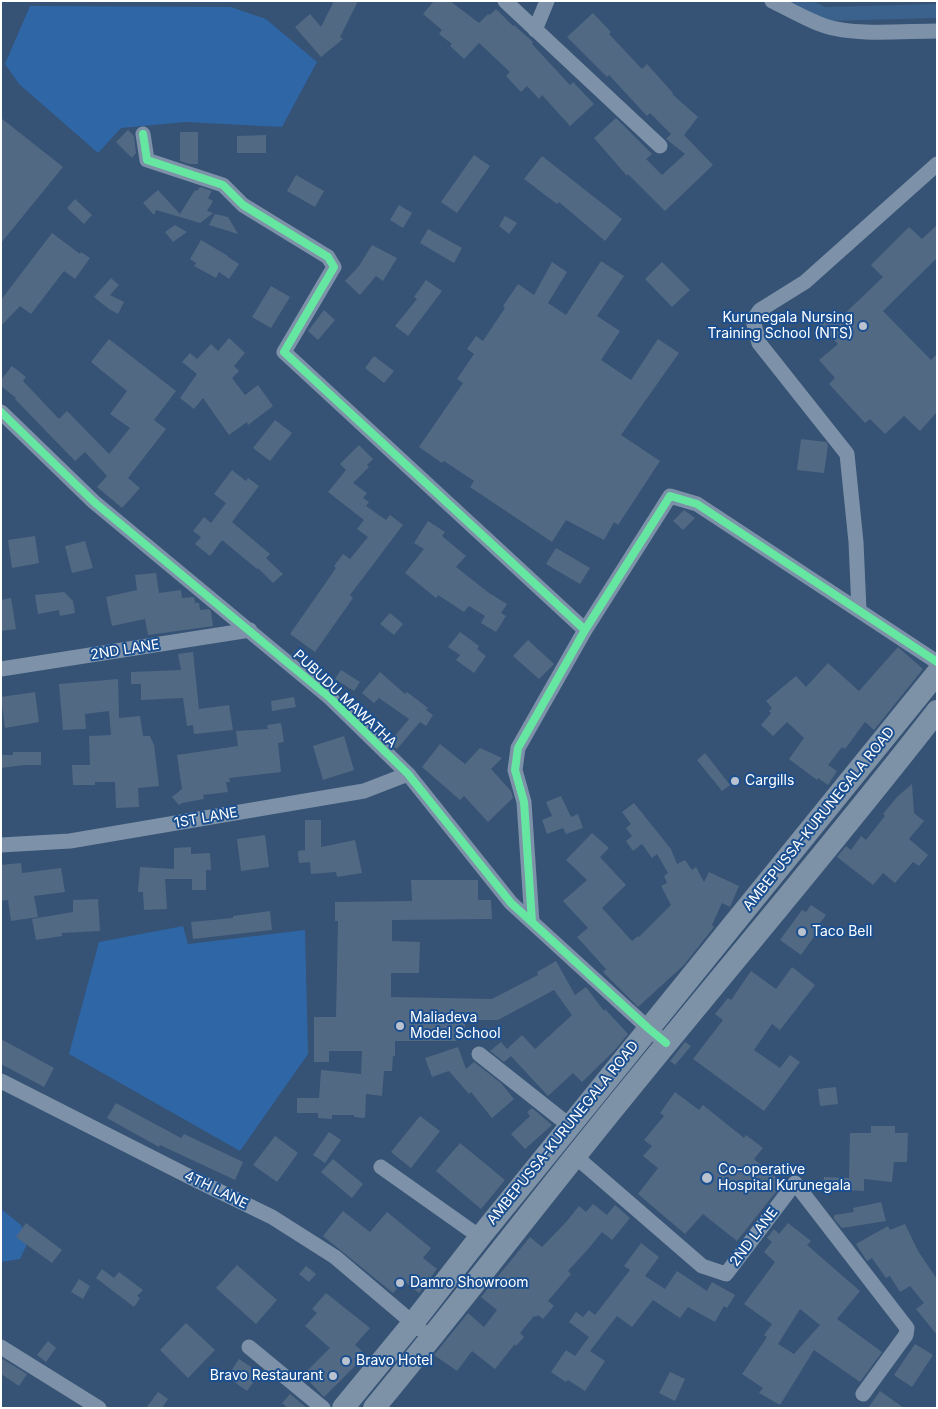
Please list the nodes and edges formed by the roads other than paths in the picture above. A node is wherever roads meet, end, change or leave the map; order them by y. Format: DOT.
graph roads {
  1 [pos="505,1"];
  2 [pos="547,1"];
  3 [pos="772,1"];
  4 [pos="535,30"];
  5 [pos="937,31"];
  6 [pos="144,134"];
  7 [pos="660,146"];
  8 [pos="937,164"];
  9 [pos="1,412"];
  10 [pos="859,610"];
  11 [pos="250,630"];
  12 [pos="585,630"];
  13 [pos="937,662"];
  14 [pos="1,670"];
  15 [pos="937,674"];
  16 [pos="937,711"];
  17 [pos="408,774"];
  18 [pos="1,845"];
  19 [pos="532,922"];
  20 [pos="648,1028"];
  21 [pos="666,1043"];
  22 [pos="479,1054"];
  23 [pos="1,1082"];
  24 [pos="570,1126"];
  25 [pos="575,1156"];
  26 [pos="382,1167"];
  27 [pos="480,1237"];
  28 [pos="413,1324"];
  29 [pos="432,1338"];
  30 [pos="1,1347"];
  31 [pos="249,1347"];
  32 [pos="863,1394"];
  33 [pos="99,1408"];
  34 [pos="323,1408"];
  35 [pos="343,1408"];
  36 [pos="374,1408"];
  1 -- 4 [label="street"];
  2 -- 4 [label="street"];
  3 -- 5 [label="street"];
  4 -- 7 [label="street"];
  6 -- 12 [label="street"];
  8 -- 10 [label="street"];
  9 -- 11 [label="street, PUBUDU MAWATHA"];
  10 -- 12 [label="street"];
  10 -- 13 [label="street"];
  11 -- 14 [label="street, 2ND LANE"];
  11 -- 17 [label="street, PUBUDU MAWATHA"];
  12 -- 19 [label="street"];
  15 -- 20 [label="highway, AMBEPUSSA-KURUNEGALA ROAD"];
  16 -- 21 [label="highway, AMBEPUSSA-KURUNEGALA ROAD"];
  17 -- 18 [label="street, 1ST LANE"];
  17 -- 19 [label="street, PUBUDU MAWATHA"];
  19 -- 20 [label="street, PUBUDU MAWATHA"];
  20 -- 21 [label="street, PUBUDU MAWATHA"];
  20 -- 24 [label="highway, AMBEPUSSA-KURUNEGALA ROAD"];
  21 -- 25 [label="highway, AMBEPUSSA-KURUNEGALA ROAD"];
  22 -- 24 [label="street"];
  23 -- 28 [label="street, 4TH LANE"];
  24 -- 27 [label="highway, AMBEPUSSA-KURUNEGALA ROAD"];
  25 -- 29 [label="highway, AMBEPUSSA-KURUNEGALA ROAD"];
  25 -- 32 [label="street, 2ND LANE"];
  26 -- 27 [label="street"];
  27 -- 28 [label="highway, AMBEPUSSA-KURUNEGALA ROAD"];
  28 -- 29 [label="street, 4TH LANE"];
  28 -- 35 [label="highway, AMBEPUSSA-KURUNEGALA ROAD"];
  29 -- 36 [label="highway, AMBEPUSSA-KURUNEGALA ROAD"];
  30 -- 33 [label="street"];
  31 -- 34 [label="street"];
}
